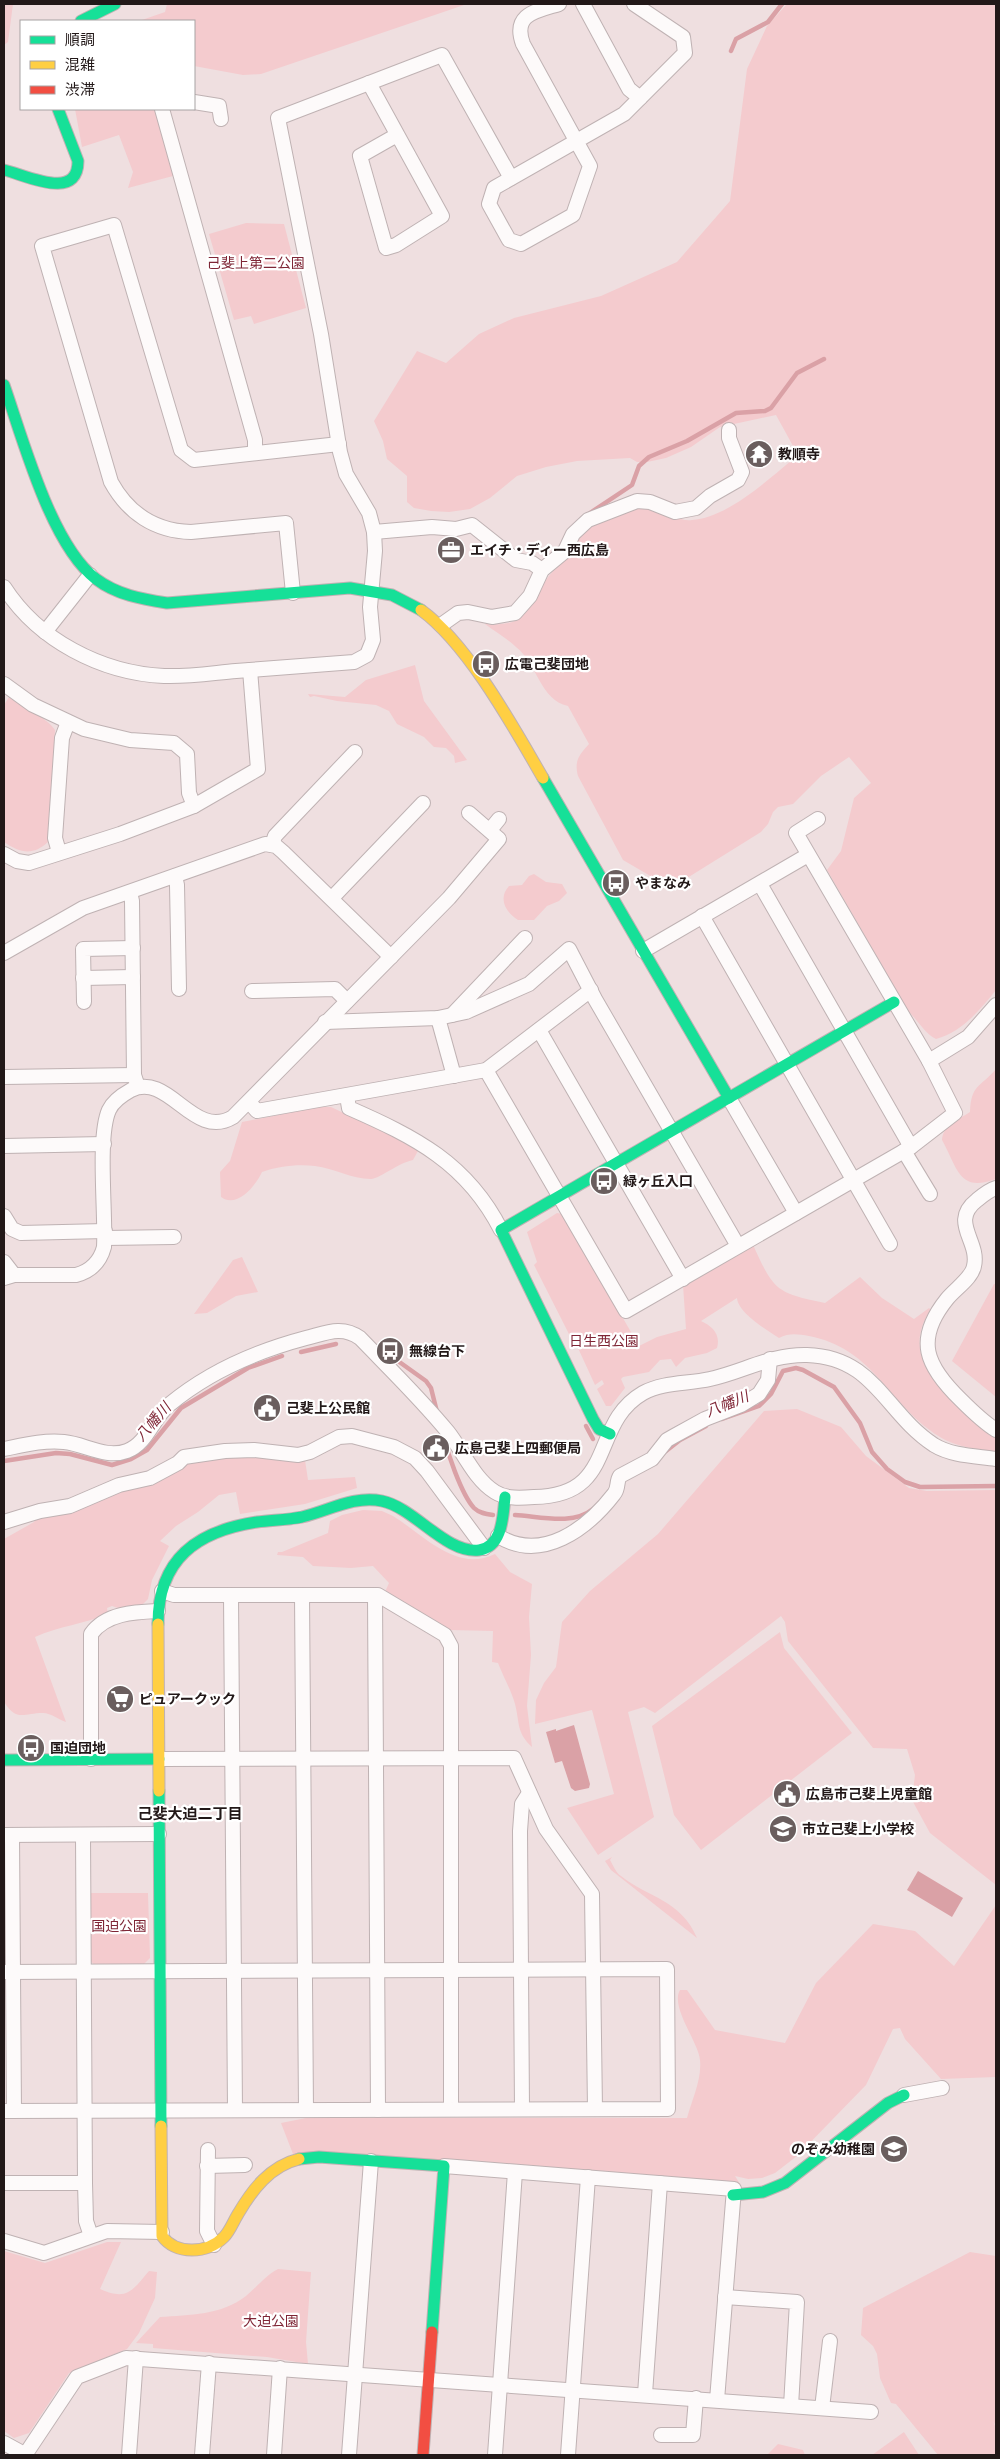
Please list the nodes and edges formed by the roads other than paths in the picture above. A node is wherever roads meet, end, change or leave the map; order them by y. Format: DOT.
graph roads {
  1 [pos="115,4"];
  2 [pos="559,4"];
  3 [pos="583,4"];
  4 [pos="634,4"];
  5 [pos="83,20"];
  6 [pos="369,83"];
  7 [pos="640,98"];
  8 [pos="195,102"];
  9 [pos="58,110"];
  10 [pos="162,110"];
  11 [pos="221,119"];
  12 [pos="397,135"];
  13 [pos="576,141"];
  14 [pos="4,170"];
  15 [pos="511,178"];
  16 [pos="4,385"];
  17 [pos="729,430"];
  18 [pos="338,444"];
  19 [pos="255,453"];
  20 [pos="374,532"];
  21 [pos="542,570"];
  22 [pos="90,575"];
  23 [pos="4,587"];
  24 [pos="372,590"];
  25 [pos="292,593"];
  26 [pos="441,625"];
  27 [pos="45,632"];
  28 [pos="250,670"];
  29 [pos="4,684"];
  30 [pos="68,722"];
  31 [pos="354,752"];
  32 [pos="423,803"];
  33 [pos="194,806"];
  34 [pos="469,813"];
  35 [pos="818,819"];
  36 [pos="499,820"];
  37 [pos="490,830"];
  38 [pos="272,845"];
  39 [pos="59,852"];
  40 [pos="4,854"];
  41 [pos="808,855"];
  42 [pos="175,876"];
  43 [pos="760,884"];
  44 [pos="130,892"];
  45 [pos="332,898"];
  46 [pos="702,916"];
  47 [pos="525,938"];
  48 [pos="133,948"];
  49 [pos="643,951"];
  50 [pos="4,953"];
  51 [pos="391,957"];
  52 [pos="133,977"];
  53 [pos="83,978"];
  54 [pos="179,989"];
  55 [pos="591,990"];
  56 [pos="252,991"];
  57 [pos="347,1001"];
  58 [pos="84,1002"];
  59 [pos="894,1002"];
  60 [pos="996,1005"];
  61 [pos="445,1017"];
  62 [pos="325,1022"];
  63 [pos="539,1030"];
  64 [pos="845,1031"];
  65 [pos="929,1061"];
  66 [pos="787,1064"];
  67 [pos="486,1070"];
  68 [pos="454,1076"];
  69 [pos="4,1077"];
  70 [pos="136,1081"];
  71 [pos="347,1096"];
  72 [pos="729,1098"];
  73 [pos="249,1102"];
  74 [pos="672,1131"];
  75 [pos="104,1144"];
  76 [pos="4,1146"];
  77 [pos="908,1149"];
  78 [pos="616,1163"];
  79 [pos="853,1181"];
  80 [pos="996,1188"];
  81 [pos="930,1194"];
  82 [pos="560,1196"];
  83 [pos="796,1213"];
  84 [pos="4,1216"];
  85 [pos="501,1230"];
  86 [pos="105,1235"];
  87 [pos="174,1237"];
  88 [pos="890,1244"];
  89 [pos="738,1246"];
  90 [pos="4,1262"];
  91 [pos="9,1277"];
  92 [pos="682,1279"];
  93 [pos="770,1359"];
  94 [pos="996,1430"];
  95 [pos="610,1434"];
  96 [pos="4,1449"];
  97 [pos="996,1459"];
  98 [pos="505,1497"];
  99 [pos="4,1522"];
  100 [pos="498,1536"];
  101 [pos="484,1548"];
  102 [pos="162,1590"];
  103 [pos="231,1595"];
  104 [pos="302,1595"];
  105 [pos="375,1595"];
  106 [pos="158,1611"];
  107 [pos="376,1757"];
  108 [pos="233,1758"];
  109 [pos="304,1758"];
  110 [pos="450,1758"];
  111 [pos="91,1759"];
  112 [pos="159,1759"];
  113 [pos="4,1760"];
  114 [pos="529,1793"];
  115 [pos="159,1834"];
  116 [pos="8,1835"];
  117 [pos="83,1835"];
  118 [pos="522,1968"];
  119 [pos="378,1969"];
  120 [pos="451,1969"];
  121 [pos="594,1969"];
  122 [pos="234,1970"];
  123 [pos="304,1970"];
  124 [pos="160,1971"];
  125 [pos="8,1972"];
  126 [pos="84,1972"];
  127 [pos="942,2088"];
  128 [pos="904,2095"];
  129 [pos="451,2109"];
  130 [pos="522,2109"];
  131 [pos="595,2109"];
  132 [pos="84,2110"];
  133 [pos="161,2110"];
  134 [pos="235,2110"];
  135 [pos="306,2110"];
  136 [pos="378,2110"];
  137 [pos="9,2111"];
  138 [pos="208,2150"];
  139 [pos="371,2161"];
  140 [pos="245,2165"];
  141 [pos="208,2166"];
  142 [pos="444,2166"];
  143 [pos="515,2172"];
  144 [pos="588,2177"];
  145 [pos="4,2183"];
  146 [pos="85,2183"];
  147 [pos="660,2183"];
  148 [pos="733,2195"];
  149 [pos="162,2232"];
  150 [pos="91,2236"];
  151 [pos="4,2241"];
  152 [pos="214,2245"];
  153 [pos="725,2297"];
  154 [pos="830,2341"];
  155 [pos="136,2358"];
  156 [pos="209,2363"];
  157 [pos="280,2368"];
  158 [pos="355,2373"];
  159 [pos="428,2379"];
  160 [pos="500,2384"];
  161 [pos="572,2389"];
  162 [pos="645,2394"];
  163 [pos="696,2398"];
  164 [pos="717,2400"];
  165 [pos="790,2406"];
  166 [pos="822,2408"];
  167 [pos="871,2412"];
  168 [pos="661,2435"];
  169 [pos="4,2443"];
  170 [pos="26,2455"];
  171 [pos="129,2455"];
  172 [pos="202,2455"];
  173 [pos="274,2455"];
  174 [pos="349,2455"];
  175 [pos="423,2455"];
  176 [pos="495,2455"];
  177 [pos="568,2455"];
  1 -- 5 [label="street"];
  2 -- 13 [label="street"];
  3 -- 7 [label="street"];
  4 -- 7 [label="street"];
  6 -- 12 [label="street"];
  6 -- 15 [label="street"];
  6 -- 18 [label="street"];
  7 -- 13 [label="street"];
  8 -- 11 [label="street"];
  9 -- 14 [label="street"];
  10 -- 19 [label="street"];
  12 -- 12 [label="street"];
  13 -- 15 [label="street"];
  13 -- 15 [label="street"];
  16 -- 22 [label="street"];
  17 -- 21 [label="street"];
  18 -- 19 [label="street"];
  18 -- 20 [label="street"];
  19 -- 25 [label="street"];
  20 -- 21 [label="street"];
  20 -- 24 [label="street"];
  21 -- 26 [label="street"];
  22 -- 25 [label="street"];
  22 -- 27 [label="street"];
  23 -- 27 [label="street"];
  24 -- 25 [label="street"];
  24 -- 26 [label="street"];
  24 -- 28 [label="street"];
  26 -- 49 [label="street"];
  27 -- 28 [label="street"];
  28 -- 33 [label="street"];
  29 -- 30 [label="street"];
  30 -- 33 [label="street"];
  30 -- 39 [label="street"];
  31 -- 38 [label="street"];
  32 -- 45 [label="street"];
  33 -- 39 [label="street"];
  34 -- 37 [label="street"];
  35 -- 41 [label="street"];
  36 -- 37 [label="street"];
  37 -- 51 [label="street"];
  38 -- 42 [label="street"];
  38 -- 45 [label="street"];
  39 -- 40 [label="street"];
  41 -- 43 [label="street"];
  41 -- 59 [label="street"];
  42 -- 44 [label="street"];
  42 -- 54 [label="street"];
  43 -- 46 [label="street"];
  43 -- 64 [label="street"];
  44 -- 48 [label="street"];
  44 -- 50 [label="street"];
  45 -- 51 [label="street"];
  46 -- 49 [label="street"];
  46 -- 66 [label="street"];
  47 -- 61 [label="street"];
  48 -- 52 [label="street"];
  48 -- 53 [label="street"];
  49 -- 72 [label="street"];
  51 -- 57 [label="street"];
  52 -- 53 [label="street"];
  52 -- 70 [label="street"];
  53 -- 58 [label="street"];
  55 -- 61 [label="street"];
  55 -- 63 [label="street"];
  55 -- 74 [label="street"];
  56 -- 57 [label="street"];
  57 -- 62 [label="street"];
  59 -- 64 [label="street"];
  59 -- 65 [label="street"];
  60 -- 65 [label="street"];
  61 -- 62 [label="street"];
  61 -- 68 [label="street"];
  62 -- 73 [label="street"];
  63 -- 67 [label="street"];
  63 -- 78 [label="street"];
  64 -- 66 [label="street"];
  64 -- 77 [label="street"];
  65 -- 77 [label="street"];
  66 -- 72 [label="street"];
  66 -- 79 [label="street"];
  67 -- 68 [label="street"];
  67 -- 82 [label="street"];
  68 -- 71 [label="street"];
  69 -- 70 [label="street"];
  70 -- 73 [label="street"];
  70 -- 75 [label="street"];
  71 -- 73 [label="street"];
  71 -- 85 [label="street"];
  72 -- 74 [label="street"];
  72 -- 83 [label="street"];
  74 -- 78 [label="street"];
  74 -- 89 [label="street"];
  75 -- 76 [label="street"];
  75 -- 86 [label="street"];
  77 -- 79 [label="street"];
  77 -- 81 [label="street"];
  78 -- 82 [label="street"];
  78 -- 92 [label="street"];
  79 -- 83 [label="street"];
  79 -- 88 [label="street"];
  80 -- 94 [label="street"];
  82 -- 85 [label="street"];
  82 -- 92 [label="street"];
  83 -- 89 [label="street"];
  84 -- 86 [label="street"];
  85 -- 95 [label="street"];
  86 -- 87 [label="street"];
  86 -- 91 [label="street"];
  89 -- 92 [label="street"];
  90 -- 91 [label="street"];
  93 -- 95 [label="street"];
  93 -- 97 [label="street"];
  93 -- 100 [label="street"];
  95 -- 98 [label="street"];
  96 -- 98 [label="street"];
  98 -- 100 [label="street"];
  99 -- 101 [label="street"];
  100 -- 101 [label="street"];
  101 -- 102 [label="street"];
  102 -- 103 [label="street"];
  102 -- 106 [label="street"];
  103 -- 104 [label="street"];
  103 -- 108 [label="street"];
  104 -- 105 [label="street"];
  104 -- 109 [label="street"];
  105 -- 107 [label="street"];
  105 -- 110 [label="street"];
  106 -- 111 [label="street"];
  106 -- 112 [label="street"];
  107 -- 109 [label="street"];
  107 -- 110 [label="street"];
  107 -- 119 [label="street"];
  108 -- 109 [label="street"];
  108 -- 112 [label="street"];
  108 -- 122 [label="street"];
  109 -- 123 [label="street"];
  110 -- 114 [label="street"];
  110 -- 120 [label="street"];
  111 -- 112 [label="street"];
  111 -- 113 [label="street"];
  112 -- 115 [label="street"];
  114 -- 118 [label="street"];
  114 -- 121 [label="street"];
  115 -- 117 [label="street"];
  115 -- 124 [label="street"];
  116 -- 117 [label="street"];
  116 -- 125 [label="street"];
  117 -- 126 [label="street"];
  118 -- 120 [label="street"];
  118 -- 121 [label="street"];
  118 -- 130 [label="street"];
  119 -- 120 [label="street"];
  119 -- 123 [label="street"];
  119 -- 136 [label="street"];
  120 -- 129 [label="street"];
  121 -- 131 [label="street"];
  121 -- 131 [label="street"];
  122 -- 123 [label="street"];
  122 -- 124 [label="street"];
  122 -- 134 [label="street"];
  123 -- 135 [label="street"];
  124 -- 126 [label="street"];
  124 -- 133 [label="street"];
  125 -- 126 [label="street"];
  125 -- 137 [label="street"];
  126 -- 132 [label="street"];
  127 -- 128 [label="street"];
  128 -- 148 [label="street"];
  129 -- 130 [label="street"];
  129 -- 136 [label="street"];
  130 -- 131 [label="street"];
  132 -- 133 [label="street"];
  132 -- 137 [label="street"];
  132 -- 146 [label="street"];
  133 -- 134 [label="street"];
  133 -- 149 [label="street"];
  134 -- 135 [label="street"];
  135 -- 136 [label="street"];
  138 -- 141 [label="street"];
  139 -- 142 [label="street"];
  139 -- 152 [label="street"];
  139 -- 158 [label="street"];
  140 -- 141 [label="street"];
  141 -- 152 [label="street"];
  142 -- 143 [label="street"];
  142 -- 159 [label="street"];
  143 -- 144 [label="street"];
  143 -- 160 [label="street"];
  144 -- 147 [label="street"];
  144 -- 161 [label="street"];
  145 -- 146 [label="street"];
  146 -- 150 [label="street"];
  147 -- 148 [label="street"];
  147 -- 162 [label="street"];
  148 -- 153 [label="street"];
  149 -- 150 [label="street"];
  149 -- 152 [label="street"];
  150 -- 151 [label="street"];
  153 -- 164 [label="street"];
  153 -- 165 [label="street"];
  154 -- 166 [label="street"];
  155 -- 156 [label="street"];
  155 -- 170 [label="street"];
  155 -- 171 [label="street"];
  156 -- 157 [label="street"];
  156 -- 172 [label="street"];
  157 -- 158 [label="street"];
  157 -- 173 [label="street"];
  158 -- 159 [label="street"];
  158 -- 174 [label="street"];
  159 -- 160 [label="street"];
  159 -- 175 [label="street"];
  160 -- 161 [label="street"];
  160 -- 176 [label="street"];
  161 -- 162 [label="street"];
  161 -- 177 [label="street"];
  162 -- 163 [label="street"];
  163 -- 164 [label="street"];
  163 -- 168 [label="street"];
  164 -- 165 [label="street"];
  165 -- 166 [label="street"];
  166 -- 167 [label="street"];
  169 -- 170 [label="street"];
}
